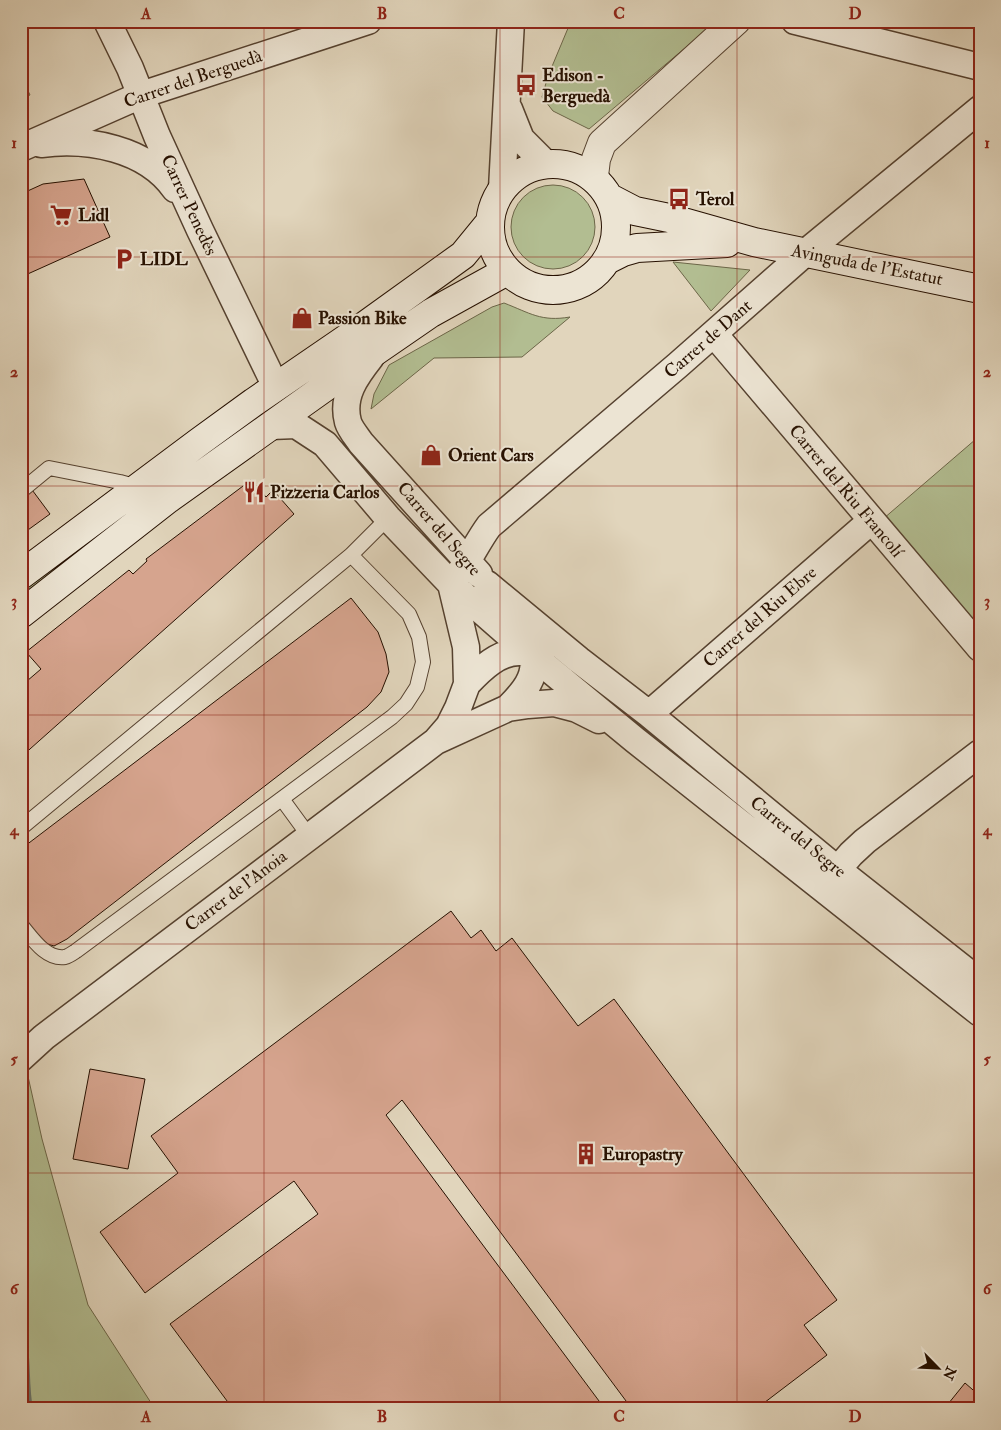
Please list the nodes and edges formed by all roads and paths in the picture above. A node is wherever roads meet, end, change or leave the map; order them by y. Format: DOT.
graph roads {
  1 [pos="107,21"];
  2 [pos="368,21"];
  3 [pos="511,21"];
  4 [pos="736,21"];
  5 [pos="795,21"];
  6 [pos="980,67"];
  7 [pos="141,96"];
  8 [pos="506,101"];
  9 [pos="980,109"];
  10 [pos="23,147"];
  11 [pos="546,164"];
  12 [pos="594,176"];
  13 [pos="502,189"];
  14 [pos="610,198"];
  15 [pos="194,215"];
  16 [pos="490,222"];
  17 [pos="754,242"];
  18 [pos="805,253"];
  19 [pos="607,260"];
  20 [pos="507,271"];
  21 [pos="980,289"];
  22 [pos="714,334"];
  23 [pos="377,350"];
  24 [pos="276,387"];
  25 [pos="271,426"];
  26 [pos="139,488"];
  27 [pos="21,491"];
  28 [pos="388,518"];
  29 [pos="871,521"];
  30 [pos="351,555"];
  31 [pos="468,561"];
  32 [pos="21,575"];
  33 [pos="451,584"];
  34 [pos="488,584"];
  35 [pos="21,614"];
  36 [pos="980,648"];
  37 [pos="532,655"];
  38 [pos="467,684"];
  39 [pos="618,690"];
  40 [pos="508,708"];
  41 [pos="649,714"];
  42 [pos="634,740"];
  43 [pos="436,741"];
  44 [pos="980,753"];
  45 [pos="282,800"];
  46 [pos="21,828"];
  47 [pos="309,836"];
  48 [pos="830,879"];
  49 [pos="21,925"];
  50 [pos="980,982"];
  51 [pos="980,1013"];
  52 [pos="27,1050"];
  1 -- 7 [label="street, Carrer Penedès"];
  2 -- 7 [label="street, Carrer del Berguedà"];
  3 -- 8 [label="street"];
  4 -- 12 [label="main road"];
  5 -- 6 [label="street"];
  7 -- 10 [label="street, Carrer del Berguedà"];
  7 -- 15 [label="street, Carrer Penedès"];
  8 -- 11 [label="street"];
  8 -- 13 [label="street"];
  9 -- 18 [label="street, Carrer de Dant"];
  10 -- 15 [label="street"];
  11 -- 12 [label="main road"];
  11 -- 13 [label="main road"];
  12 -- 14 [label="main road"];
  13 -- 16 [label="main road"];
  14 -- 17 [label="main road, Avinguda de l'Estatut"];
  14 -- 19 [label="main road"];
  15 -- 24 [label="street, Carrer Penedès"];
  16 -- 20 [label="main road"];
  16 -- 24 [label="main road"];
  17 -- 18 [label="main road, Avinguda de l'Estatut"];
  17 -- 19 [label="main road, Avinguda de l'Estatut"];
  18 -- 21 [label="main road, Avinguda de l'Estatut"];
  18 -- 22 [label="street, Carrer de Dant"];
  19 -- 20 [label="main road"];
  20 -- 23 [label="main road"];
  22 -- 29 [label="street, Carrer del Riu Francolí"];
  22 -- 31 [label="street, Carrer de Dant"];
  23 -- 25 [label="main road"];
  23 -- 31 [label="street, Carrer del Segre"];
  24 -- 26 [label="main road"];
  25 -- 28 [label="street, Carrer del Segre"];
  25 -- 35 [label="main road"];
  26 -- 27 [label="lane"];
  26 -- 32 [label="main road"];
  28 -- 30 [label="lane"];
  28 -- 33 [label="street, Carrer del Segre"];
  29 -- 36 [label="street, Carrer del Riu Francolí"];
  29 -- 41 [label="street, Carrer del Riu Ebre"];
  30 -- 45 [label="lane"];
  30 -- 46 [label="lane"];
  31 -- 33 [label="street, Carrer de Dant"];
  31 -- 34 [label="street, Carrer del Segre"];
  33 -- 37 [label="street, Carrer del Segre"];
  33 -- 38 [label="street, Carrer del Segre"];
  34 -- 37 [label="street, Carrer del Segre"];
  34 -- 39 [label="street, Carrer del Segre"];
  37 -- 38 [label="street, Carrer del Segre"];
  37 -- 39 [label="street, Carrer del Segre"];
  37 -- 40 [label="street"];
  37 -- 42 [label="street, Carrer del Segre"];
  38 -- 43 [label="street, Carrer de l'Anoia"];
  39 -- 41 [label="street, Carrer del Segre"];
  40 -- 42 [label="street, Carrer del Segre"];
  40 -- 43 [label="street, Carrer de l'Anoia"];
  41 -- 48 [label="street, Carrer del Segre"];
  42 -- 48 [label="street, Carrer del Segre"];
  43 -- 47 [label="street, Carrer de l'Anoia"];
  44 -- 48 [label="street"];
  45 -- 47 [label="lane"];
  45 -- 49 [label="lane"];
  47 -- 52 [label="street, Carrer de l'Anoia"];
  48 -- 50 [label="street, Carrer del Segre"];
  48 -- 51 [label="street, Carrer del Segre"];
}
